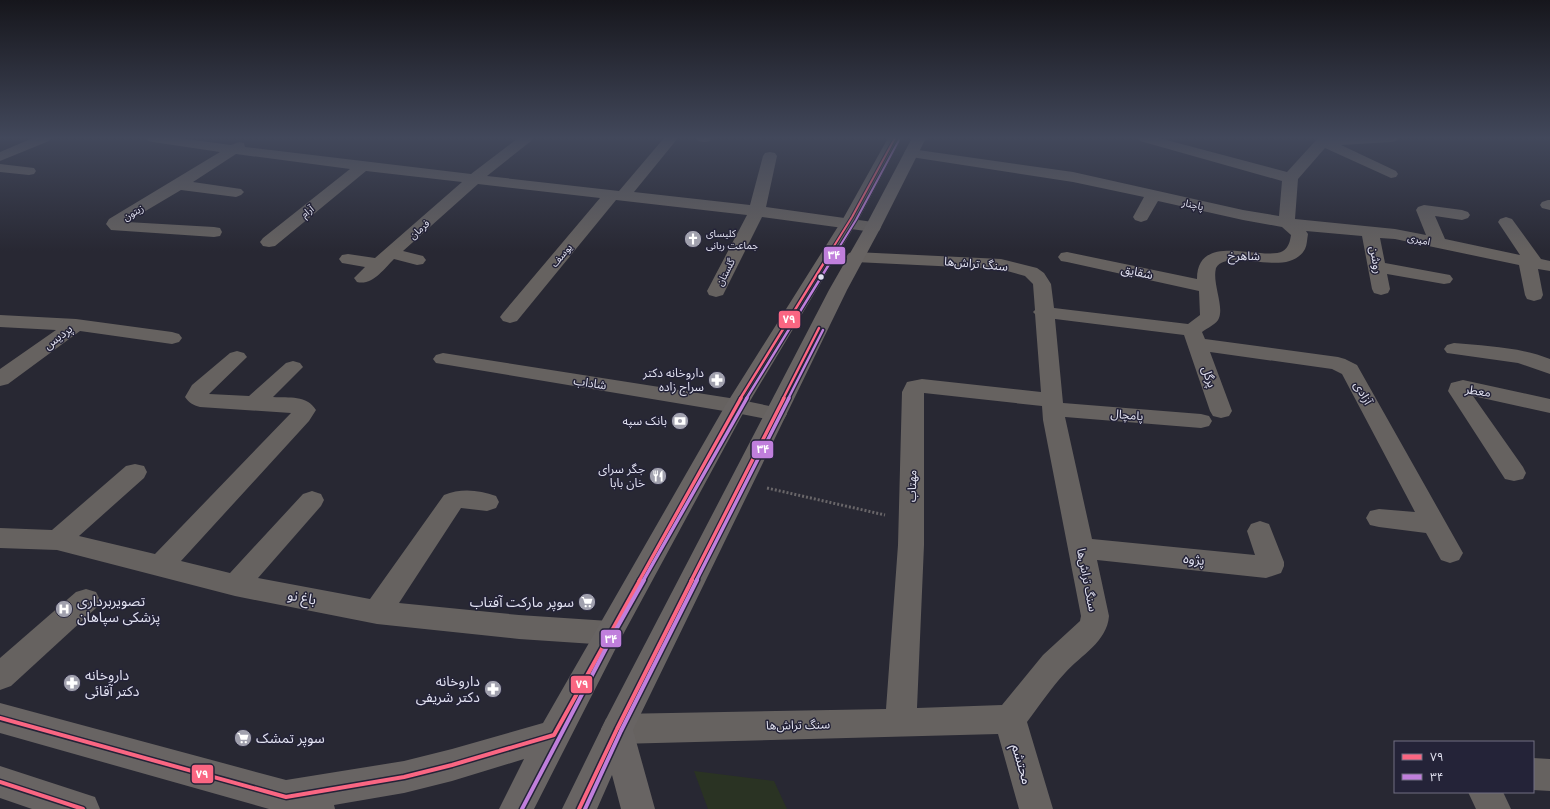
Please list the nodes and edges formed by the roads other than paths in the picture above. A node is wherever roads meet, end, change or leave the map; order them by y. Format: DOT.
graph roads {
  1 [pos="192,176"];
  2 [pos="351,176"];
  3 [pos="446,176"];
  4 [pos="478,176"];
  5 [pos="636,176"];
  6 [pos="765,176"];
  7 [pos="884,176"];
  8 [pos="894,176"];
  9 [pos="1067,176"];
  10 [pos="1282,176"];
  11 [pos="1292,176"];
  12 [pos="1290,178"];
  13 [pos="474,179"];
  14 [pos="178,185"];
  15 [pos="236,192"];
  16 [pos="618,195"];
  17 [pos="1153,195"];
  18 [pos="757,211"];
  19 [pos="1462,214"];
  20 [pos="1141,217"];
  21 [pos="1287,222"];
  22 [pos="1506,222"];
  23 [pos="847,225"];
  24 [pos="873,227"];
  25 [pos="214,232"];
  26 [pos="1370,232"];
  27 [pos="269,242"];
  28 [pos="1438,243"];
  29 [pos="855,257"];
  30 [pos="1067,257"];
  31 [pos="385,258"];
  32 [pos="348,259"];
  33 [pos="417,260"];
  34 [pos="1537,263"];
  35 [pos="1377,267"];
  36 [pos="364,278"];
  37 [pos="1444,279"];
  38 [pos="1208,287"];
  39 [pos="1381,289"];
  40 [pos="716,291"];
  41 [pos="1534,295"];
  42 [pos="1044,312"];
  43 [pos="510,316"];
  44 [pos="0,321"];
  45 [pos="76,325"];
  46 [pos="1195,337"];
  47 [pos="172,338"];
  48 [pos="1454,349"];
  49 [pos="237,357"];
  50 [pos="444,359"];
  51 [pos="293,367"];
  52 [pos="1550,368"];
  53 [pos="0,379"];
  54 [pos="253,404"];
  55 [pos="1052,405"];
  56 [pos="736,406"];
  57 [pos="1550,406"];
  58 [pos="1221,411"];
  59 [pos="776,414"];
  60 [pos="1201,422"];
  61 [pos="135,472"];
  62 [pos="1514,473"];
  63 [pos="312,500"];
  64 [pos="487,502"];
  65 [pos="1379,518"];
  66 [pos="1434,524"];
  67 [pos="1260,531"];
  68 [pos="0,538"];
  69 [pos="57,540"];
  70 [pos="1081,548"];
  71 [pos="1450,553"];
  72 [pos="160,566"];
  73 [pos="236,585"];
  74 [pos="86,600"];
  75 [pos="377,612"];
  76 [pos="609,633"];
  77 [pos="0,677"];
  78 [pos="0,718"];
  79 [pos="1010,719"];
  80 [pos="901,723"];
  81 [pos="617,729"];
  82 [pos="554,735"];
  83 [pos="1534,774"];
  84 [pos="1550,775"];
  85 [pos="0,782"];
  86 [pos="1486,793"];
  87 [pos="286,797"];
  88 [pos="83,809"];
  89 [pos="318,809"];
  90 [pos="516,809"];
  91 [pos="579,809"];
  92 [pos="638,809"];
  93 [pos="1036,809"];
  94 [pos="1494,809"];
  1 -- 14 [label="street, زیتون"];
  2 -- 27 [label="street, آرام"];
  3 -- 13 [label="street"];
  4 -- 13 [label="street, فرمان"];
  5 -- 16 [label="street, یوسف"];
  6 -- 18 [label="street, گلستان"];
  7 -- 23 [label="main road"];
  8 -- 24 [label="main road"];
  9 -- 17 [label="street, پاچنار"];
  10 -- 12 [label="street"];
  11 -- 12 [label="street"];
  12 -- 21 [label="street"];
  13 -- 16 [label="street"];
  13 -- 31 [label="street, فرمان"];
  14 -- 15 [label="street"];
  14 -- 25 [label="street, زیتون"];
  16 -- 18 [label="street"];
  16 -- 43 [label="street, یوسف"];
  17 -- 20 [label="street"];
  17 -- 21 [label="street, پاچنار"];
  18 -- 23 [label="street"];
  18 -- 40 [label="street, گلستان"];
  19 -- 28 [label="street"];
  21 -- 26 [label="street, امیری"];
  21 -- 38 [label="street, شاهرخ"];
  22 -- 34 [label="street"];
  23 -- 24 [label="street"];
  23 -- 56 [label="main road"];
  24 -- 29 [label="main road"];
  26 -- 28 [label="street, امیری"];
  26 -- 35 [label="street, روشن"];
  28 -- 34 [label="street, امیری"];
  29 -- 42 [label="street, سنگ تراش‌ها"];
  29 -- 59 [label="main road"];
  30 -- 38 [label="street, شقایق"];
  31 -- 32 [label="street"];
  31 -- 33 [label="street"];
  31 -- 36 [label="street, فرمان"];
  34 -- 41 [label="street"];
  35 -- 37 [label="street"];
  35 -- 39 [label="street, روشن"];
  38 -- 46 [label="street, شاهرخ"];
  42 -- 46 [label="street, آزادی"];
  42 -- 55 [label="street, سنگ تراش‌ها"];
  44 -- 45 [label="street, پردیس"];
  45 -- 47 [label="street"];
  45 -- 53 [label="street, پردیس"];
  46 -- 58 [label="street, پرگل"];
  46 -- 66 [label="street, آزادی"];
  48 -- 52 [label="street"];
  49 -- 54 [label="street"];
  50 -- 56 [label="street, شاداب"];
  51 -- 54 [label="street"];
  54 -- 72 [label="street"];
  55 -- 60 [label="street, پامچال"];
  55 -- 70 [label="street, سنگ تراش‌ها"];
  55 -- 80 [label="street, مهتاب"];
  56 -- 59 [label="street, شاداب"];
  56 -- 76 [label="main road"];
  57 -- 62 [label="street, معطر"];
  59 -- 81 [label="main road"];
  61 -- 69 [label="street"];
  63 -- 73 [label="street"];
  64 -- 75 [label="street"];
  65 -- 66 [label="street"];
  66 -- 71 [label="street, آزادی"];
  67 -- 70 [label="street, پژوه"];
  68 -- 69 [label="street, باغ نو"];
  69 -- 72 [label="street, باغ نو"];
  70 -- 79 [label="street, سنگ تراش‌ها"];
  72 -- 73 [label="street, باغ نو"];
  73 -- 75 [label="street, باغ نو"];
  74 -- 77 [label="street"];
  75 -- 76 [label="street, باغ نو"];
  76 -- 82 [label="main road"];
  78 -- 87 [label="main road"];
  79 -- 80 [label="street, سنگ تراش‌ها"];
  79 -- 93 [label="street, محتشم"];
  80 -- 81 [label="street, سنگ تراش‌ها"];
  81 -- 91 [label="main road"];
  81 -- 92 [label="main road"];
  82 -- 87 [label="main road"];
  82 -- 90 [label="main road"];
  83 -- 84 [label="street"];
  85 -- 88 [label="main road"];
  86 -- 94 [label="street"];
  87 -- 89 [label="main road"];
}
